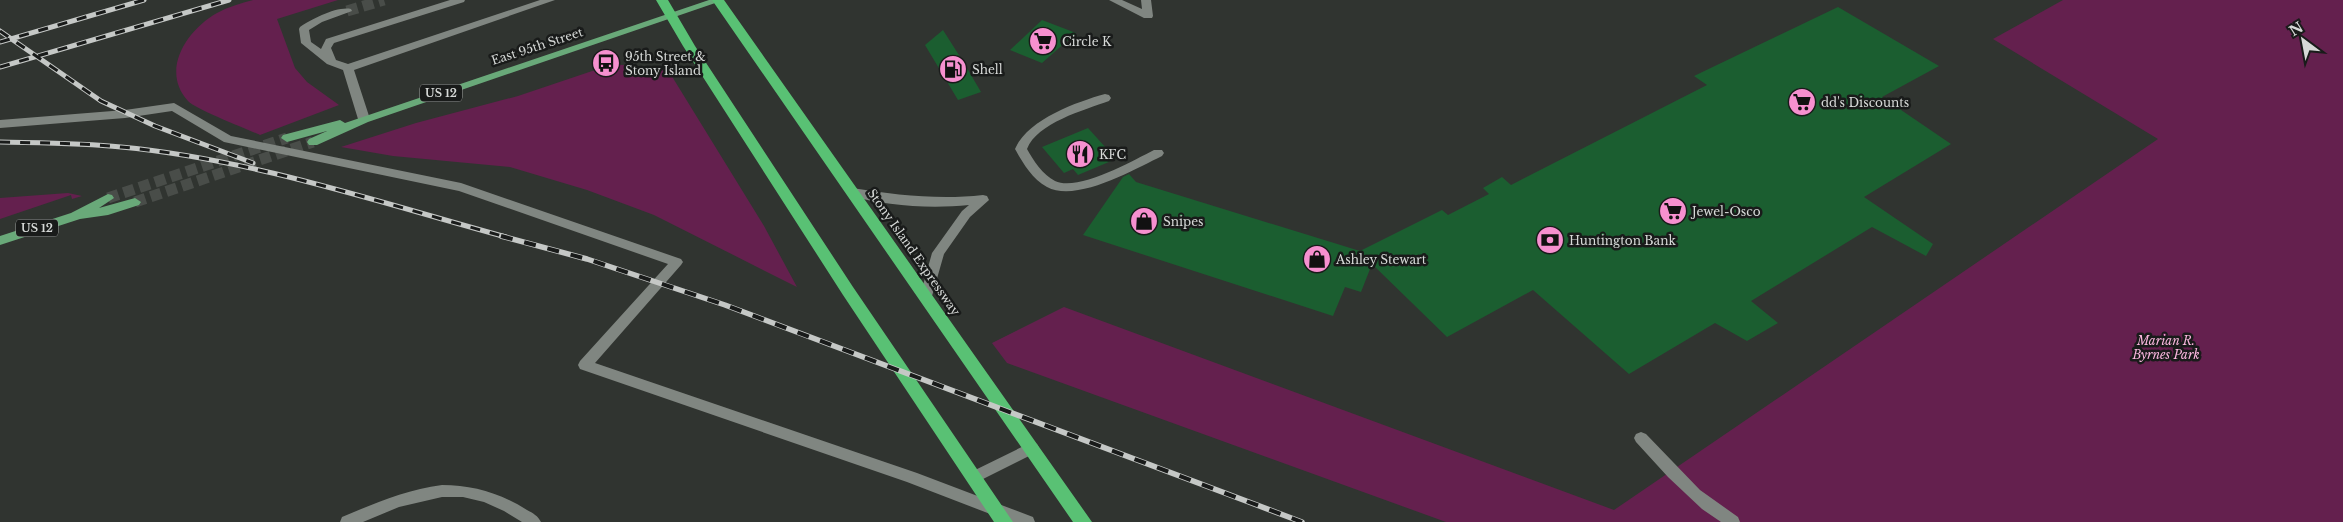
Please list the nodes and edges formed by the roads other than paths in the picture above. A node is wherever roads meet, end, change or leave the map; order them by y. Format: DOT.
graph roads {
  1 [pos="460,0"];
  2 [pos="550,0"];
  3 [pos="662,0"];
  4 [pos="718,0"];
  5 [pos="1114,0"];
  6 [pos="1126,0"];
  7 [pos="1134,0"];
  8 [pos="1141,0"];
  9 [pos="1146,0"];
  10 [pos="347,11"];
  11 [pos="670,16"];
  12 [pos="1148,16"];
  13 [pos="331,62"];
  14 [pos="348,68"];
  15 [pos="1105,98"];
  16 [pos="364,119"];
  17 [pos="0,124"];
  18 [pos="286,138"];
  19 [pos="313,142"];
  20 [pos="1158,153"];
  21 [pos="852,192"];
  22 [pos="108,198"];
  23 [pos="135,202"];
  24 [pos="75,216"];
  25 [pos="0,241"];
  26 [pos="926,296"];
  27 [pos="1641,438"];
  28 [pos="1032,448"];
  29 [pos="974,477"];
  30 [pos="347,522"];
  31 [pos="534,522"];
  32 [pos="1004,522"];
  33 [pos="1028,522"];
  34 [pos="1083,522"];
  35 [pos="1733,522"];
  1 -- 13 [label="street"];
  2 -- 14 [label="street"];
  3 -- 11 [label="highway"];
  4 -- 11 [label="main road, East 95th Street / US 12"];
  4 -- 21 [label="highway, Stony Island Expressway"];
  5 -- 12 [label="street"];
  6 -- 12 [label="street"];
  7 -- 12 [label="street"];
  8 -- 12 [label="street"];
  9 -- 12 [label="street"];
  10 -- 13 [label="street"];
  11 -- 16 [label="main road, East 95th Street / US 12"];
  11 -- 29 [label="highway"];
  13 -- 14 [label="street"];
  14 -- 16 [label="street"];
  15 -- 20 [label="street"];
  16 -- 18 [label="main road, East 95th Street / US 12"];
  16 -- 19 [label="main road, East 95th Street / US 12"];
  17 -- 33 [label="street"];
  21 -- 26 [label="highway, Stony Island Expressway"];
  21 -- 26 [label="street"];
  22 -- 24 [label="main road, US 12"];
  23 -- 24 [label="main road, US 12"];
  24 -- 25 [label="main road, US 12"];
  26 -- 28 [label="highway, Stony Island Expressway"];
  27 -- 35 [label="street"];
  28 -- 29 [label="street"];
  28 -- 34 [label="highway, Stony Island Expressway"];
  29 -- 32 [label="highway"];
  30 -- 31 [label="street"];
}
